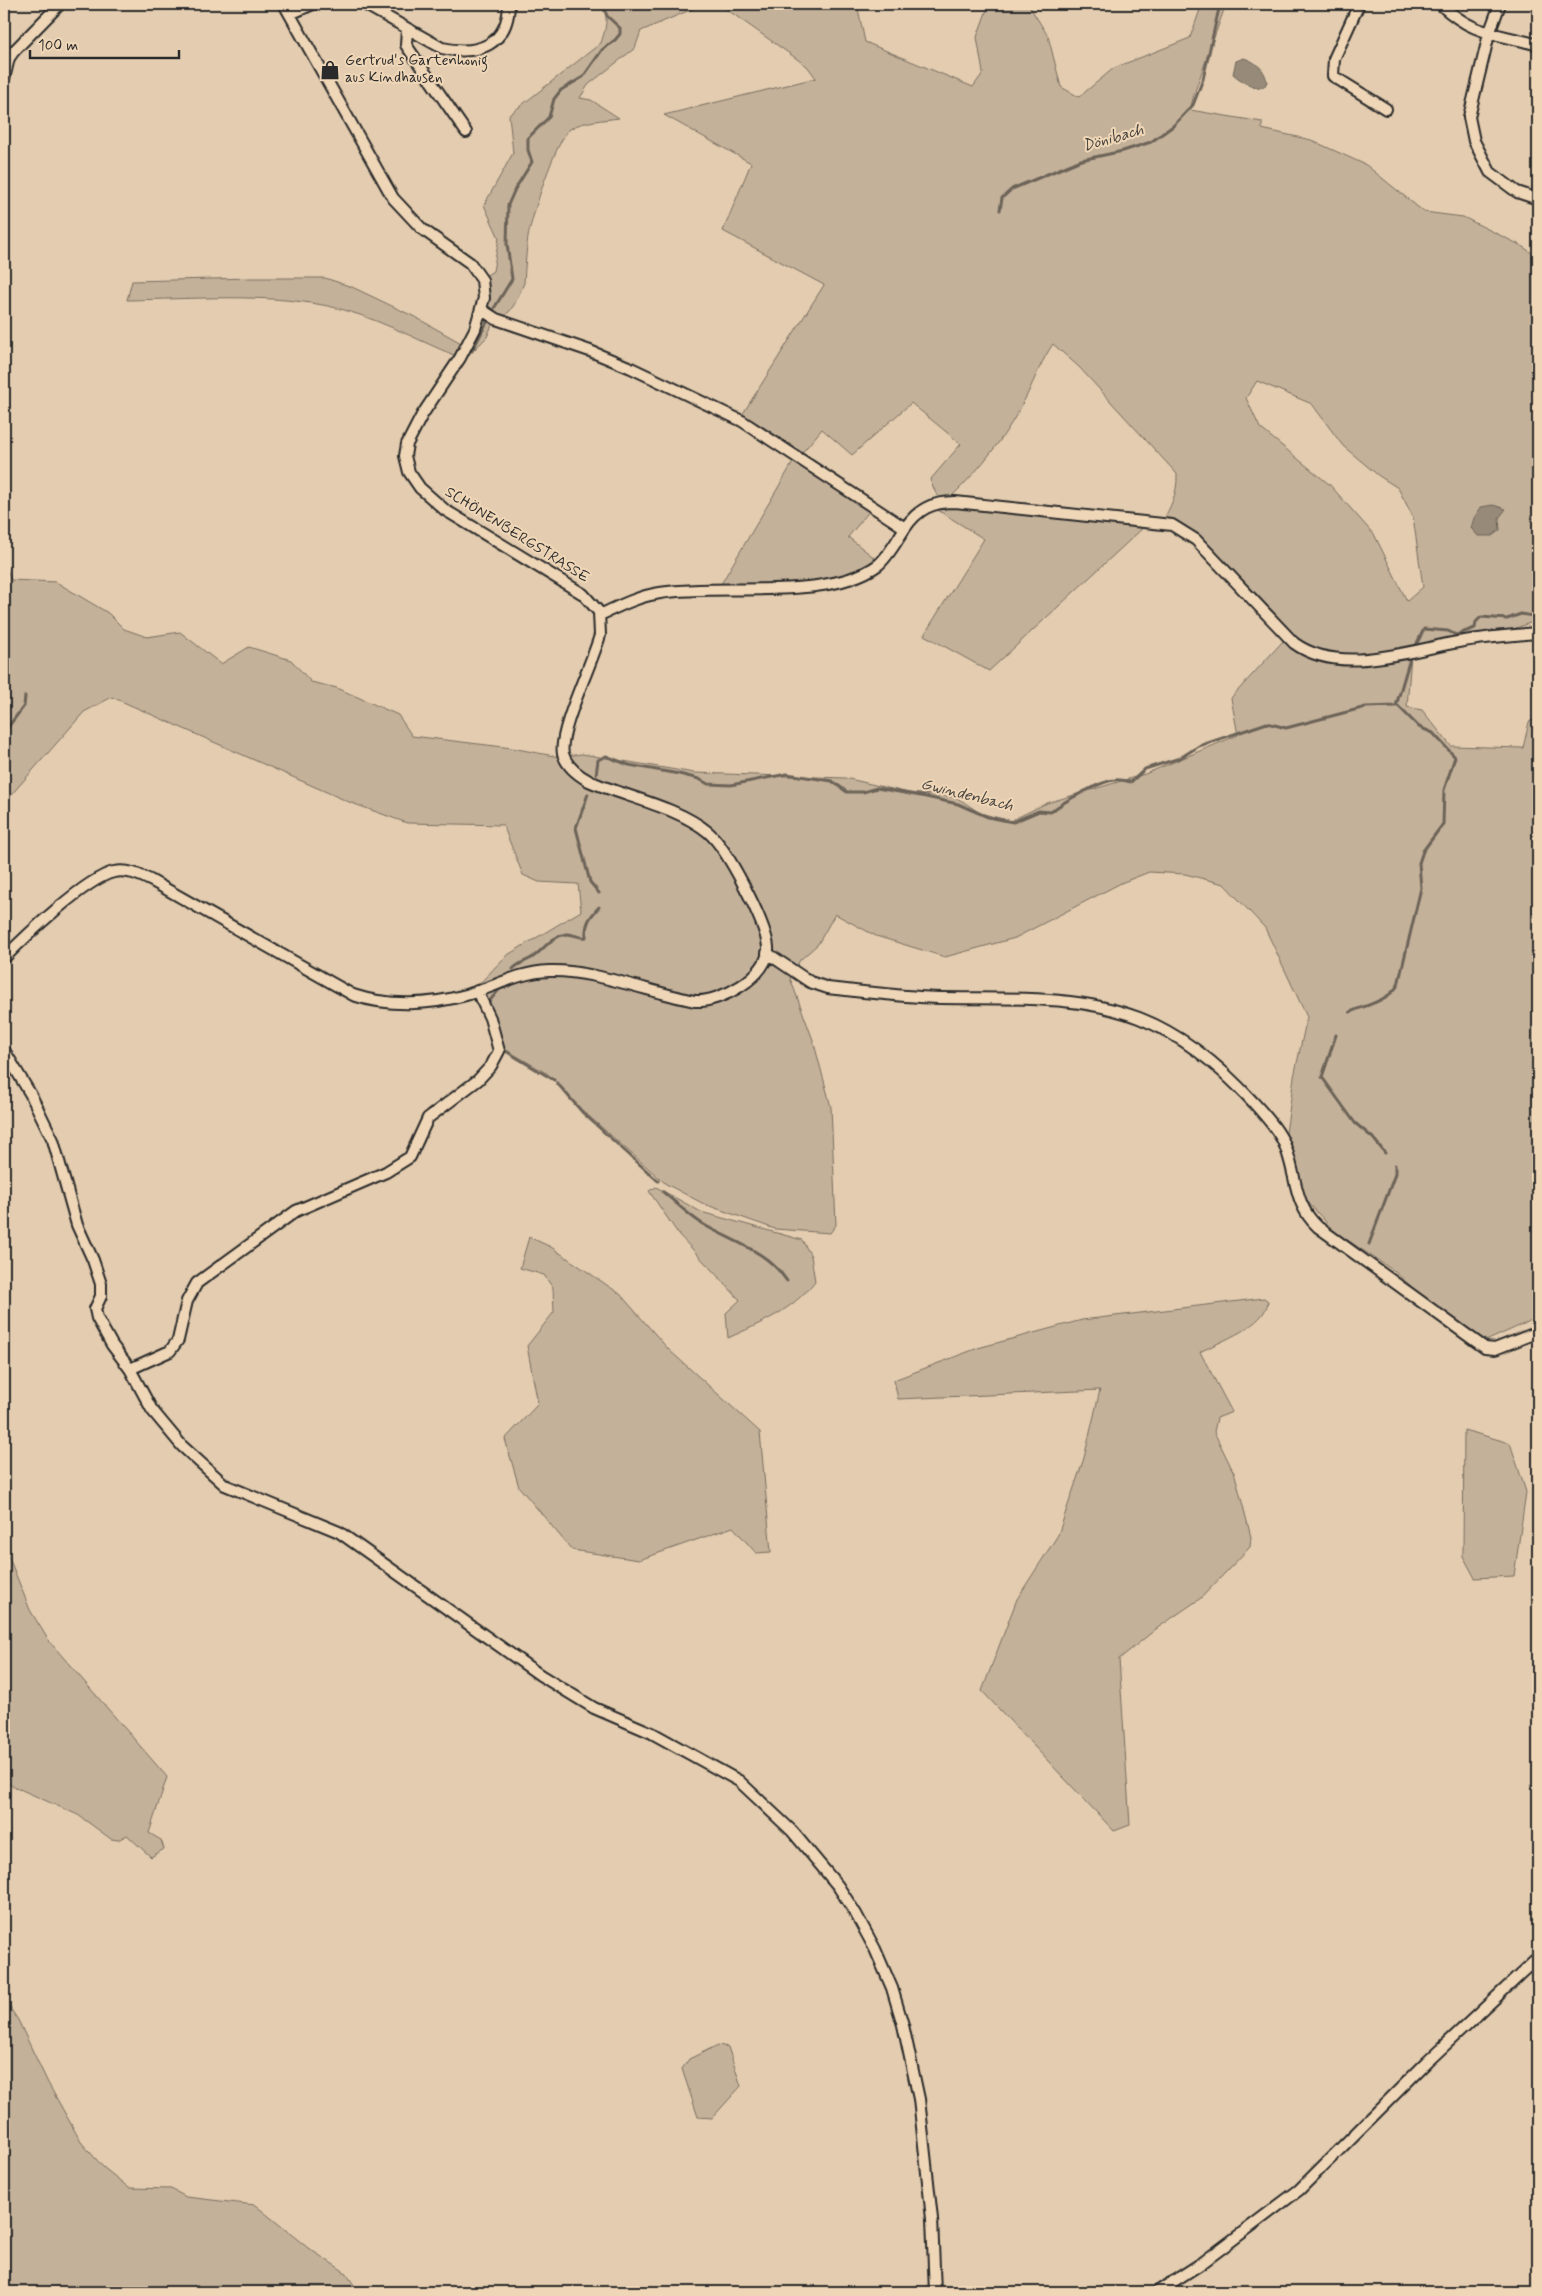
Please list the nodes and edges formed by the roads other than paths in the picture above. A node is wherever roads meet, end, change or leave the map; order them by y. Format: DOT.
graph roads {
  1 [pos="60,4"];
  2 [pos="284,4"];
  3 [pos="313,4"];
  4 [pos="364,4"];
  5 [pos="509,4"];
  6 [pos="1359,4"];
  7 [pos="1440,4"];
  8 [pos="1500,4"];
  9 [pos="382,8"];
  10 [pos="290,14"];
  11 [pos="407,29"];
  12 [pos="1489,34"];
  13 [pos="1538,45"];
  14 [pos="4,79"];
  15 [pos="1386,109"];
  16 [pos="466,132"];
  17 [pos="1538,199"];
  18 [pos="482,310"];
  19 [pos="905,528"];
  20 [pos="600,615"];
  21 [pos="1538,633"];
  22 [pos="767,953"];
  23 [pos="4,958"];
  24 [pos="477,991"];
  25 [pos="4,1050"];
  26 [pos="1538,1332"];
  27 [pos="130,1369"];
  28 [pos="1538,1958"];
  29 [pos="935,2292"];
  30 [pos="1157,2292"];
  1 -- 14 [label="street"];
  2 -- 10 [label="street, SCHÖNENBERGSTRASSE"];
  3 -- 10 [label="street"];
  4 -- 9 [label="street"];
  5 -- 11 [label="street"];
  6 -- 15 [label="street"];
  7 -- 12 [label="street"];
  8 -- 12 [label="street"];
  9 -- 11 [label="street"];
  10 -- 18 [label="street, SCHÖNENBERGSTRASSE"];
  11 -- 16 [label="street"];
  12 -- 13 [label="street"];
  12 -- 17 [label="street"];
  18 -- 19 [label="street"];
  18 -- 20 [label="street, SCHÖNENBERGSTRASSE"];
  19 -- 20 [label="street"];
  19 -- 21 [label="street"];
  20 -- 22 [label="street"];
  22 -- 24 [label="street"];
  22 -- 26 [label="street"];
  23 -- 24 [label="street"];
  24 -- 27 [label="street"];
  25 -- 27 [label="street"];
  27 -- 29 [label="street"];
  28 -- 30 [label="street"];
}
